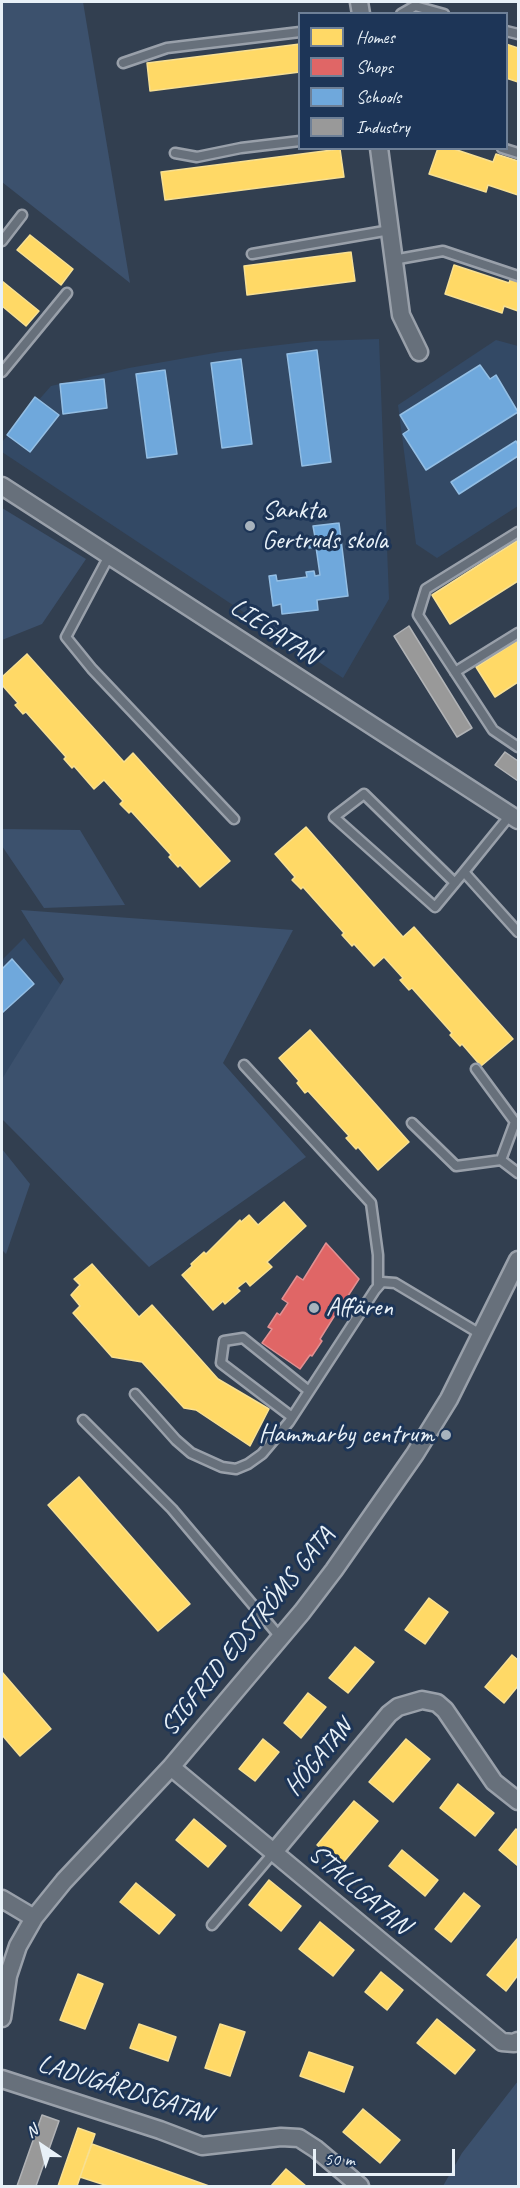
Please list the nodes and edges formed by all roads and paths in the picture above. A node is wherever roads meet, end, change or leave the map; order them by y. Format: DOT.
graph roads {
  1 [pos="405,12"];
  2 [pos="437,12"];
  3 [pos="298,32"];
  4 [pos="123,63"];
  5 [pos="298,141"];
  6 [pos="379,150"];
  7 [pos="175,153"];
  8 [pos="22,215"];
  9 [pos="390,230"];
  10 [pos="2,241"];
  11 [pos="252,254"];
  12 [pos="393,260"];
  13 [pos="519,276"];
  14 [pos="67,293"];
  15 [pos="419,352"];
  16 [pos="2,372"];
  17 [pos="2,486"];
  18 [pos="519,532"];
  19 [pos="109,556"];
  20 [pos="519,633"];
  21 [pos="455,672"];
  22 [pos="519,747"];
  23 [pos="514,817"];
  24 [pos="234,819"];
  25 [pos="464,873"];
  26 [pos="455,883"];
  27 [pos="519,932"];
  28 [pos="244,1065"];
  29 [pos="476,1069"];
  30 [pos="412,1124"];
  31 [pos="501,1160"];
  32 [pos="519,1173"];
  33 [pos="519,1260"];
  34 [pos="378,1286"];
  35 [pos="482,1335"];
  36 [pos="309,1391"];
  37 [pos="135,1394"];
  38 [pos="292,1417"];
  39 [pos="83,1420"];
  40 [pos="280,1637"];
  41 [pos="171,1767"];
  42 [pos="519,1801"];
  43 [pos="274,1852"];
  44 [pos="2,1899"];
  45 [pos="34,1918"];
  46 [pos="212,1925"];
  47 [pos="2,2018"];
  48 [pos="519,2041"];
  49 [pos="2,2079"];
  50 [pos="360,2187"];
  1 -- 2 [label="lane"];
  3 -- 4 [label="lane"];
  5 -- 7 [label="lane"];
  6 -- 9 [label="street"];
  8 -- 10 [label="lane"];
  9 -- 11 [label="lane"];
  9 -- 12 [label="street"];
  12 -- 13 [label="lane"];
  12 -- 15 [label="street"];
  14 -- 16 [label="lane"];
  17 -- 19 [label="street, LIEGATAN"];
  18 -- 21 [label="lane"];
  19 -- 23 [label="street, LIEGATAN"];
  19 -- 24 [label="lane"];
  20 -- 21 [label="lane"];
  21 -- 22 [label="lane"];
  23 -- 25 [label="lane"];
  25 -- 26 [label="lane"];
  25 -- 27 [label="lane"];
  26 -- 26 [label="lane"];
  28 -- 34 [label="lane"];
  29 -- 31 [label="lane"];
  30 -- 31 [label="lane"];
  31 -- 32 [label="lane"];
  33 -- 35 [label="street, SIGFRID EDSTRÖMS GATA"];
  34 -- 35 [label="lane"];
  34 -- 36 [label="lane"];
  35 -- 40 [label="street, SIGFRID EDSTRÖMS GATA"];
  36 -- 38 [label="lane"];
  36 -- 38 [label="lane"];
  37 -- 38 [label="lane"];
  39 -- 40 [label="lane"];
  40 -- 41 [label="street, SIGFRID EDSTRÖMS GATA"];
  41 -- 43 [label="street, STALLGATAN"];
  41 -- 45 [label="street, SIGFRID EDSTRÖMS GATA"];
  42 -- 43 [label="street, HÖGATAN"];
  43 -- 46 [label="lane"];
  43 -- 48 [label="street, STALLGATAN"];
  44 -- 45 [label="street"];
  45 -- 47 [label="street, SIGFRID EDSTRÖMS GATA"];
  49 -- 50 [label="street, LADUGÅRDSGATAN"];
}
